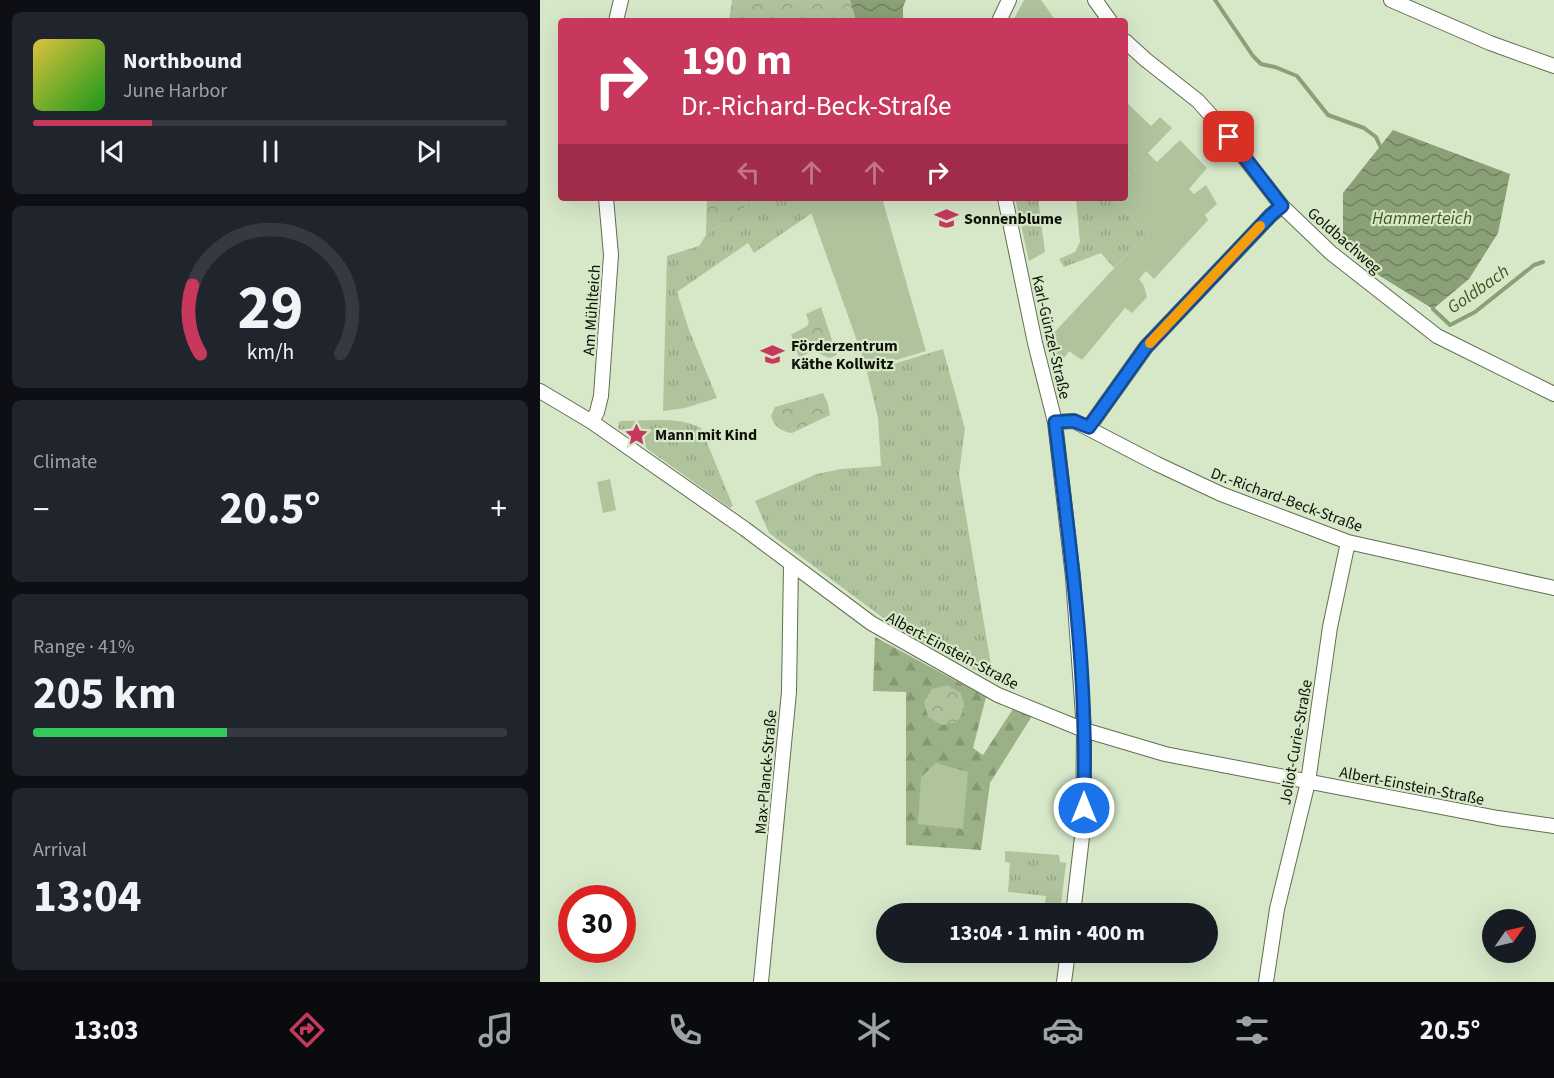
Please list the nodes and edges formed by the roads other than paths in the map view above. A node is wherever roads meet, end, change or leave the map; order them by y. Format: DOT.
graph roads {
  1 [pos="621,0"];
  2 [pos="1010,0"];
  3 [pos="1095,0"];
  4 [pos="1391,0"];
  5 [pos="617,18"];
  6 [pos="1001,18"];
  7 [pos="1108,18"];
  8 [pos="1128,44"];
  9 [pos="1554,66"];
  10 [pos="606,201"];
  11 [pos="1006,201"];
  12 [pos="1282,206"];
  13 [pos="540,391"];
  14 [pos="1554,394"];
  15 [pos="592,422"];
  16 [pos="1055,422"];
  17 [pos="1089,427"];
  18 [pos="1348,542"];
  19 [pos="791,564"];
  20 [pos="1554,588"];
  21 [pos="1084,730"];
  22 [pos="1308,782"];
  23 [pos="1554,826"];
  24 [pos="1073,903"];
  25 [pos="1067,963"];
  26 [pos="761,982"];
  27 [pos="1064,982"];
  28 [pos="1266,982"];
  1 -- 5 [label="street"];
  2 -- 6 [label="street"];
  3 -- 7 [label="street"];
  4 -- 9 [label="street"];
  8 -- 12 [label="street, Goldbachweg"];
  10 -- 15 [label="street, Am Mühlteich"];
  11 -- 16 [label="street, Karl-Günzel-Straße"];
  12 -- 14 [label="street, Goldbachweg"];
  12 -- 17 [label="street"];
  13 -- 15 [label="street, Albert-Einstein-Straße"];
  15 -- 19 [label="street, Albert-Einstein-Straße"];
  16 -- 17 [label="street, Dr.-Richard-Beck-Straße"];
  16 -- 21 [label="street, Karl-Günzel-Straße"];
  17 -- 18 [label="street, Dr.-Richard-Beck-Straße"];
  18 -- 20 [label="street, Dr.-Richard-Beck-Straße"];
  18 -- 22 [label="street, Joliot-Curie-Straße"];
  19 -- 21 [label="street, Albert-Einstein-Straße"];
  19 -- 26 [label="street, Max-Planck-Straße"];
  21 -- 22 [label="street, Albert-Einstein-Straße"];
  21 -- 24 [label="street, Karl-Günzel-Straße"];
  22 -- 23 [label="street, Albert-Einstein-Straße"];
  22 -- 28 [label="street, Joliot-Curie-Straße"];
  25 -- 27 [label="street"];
}
